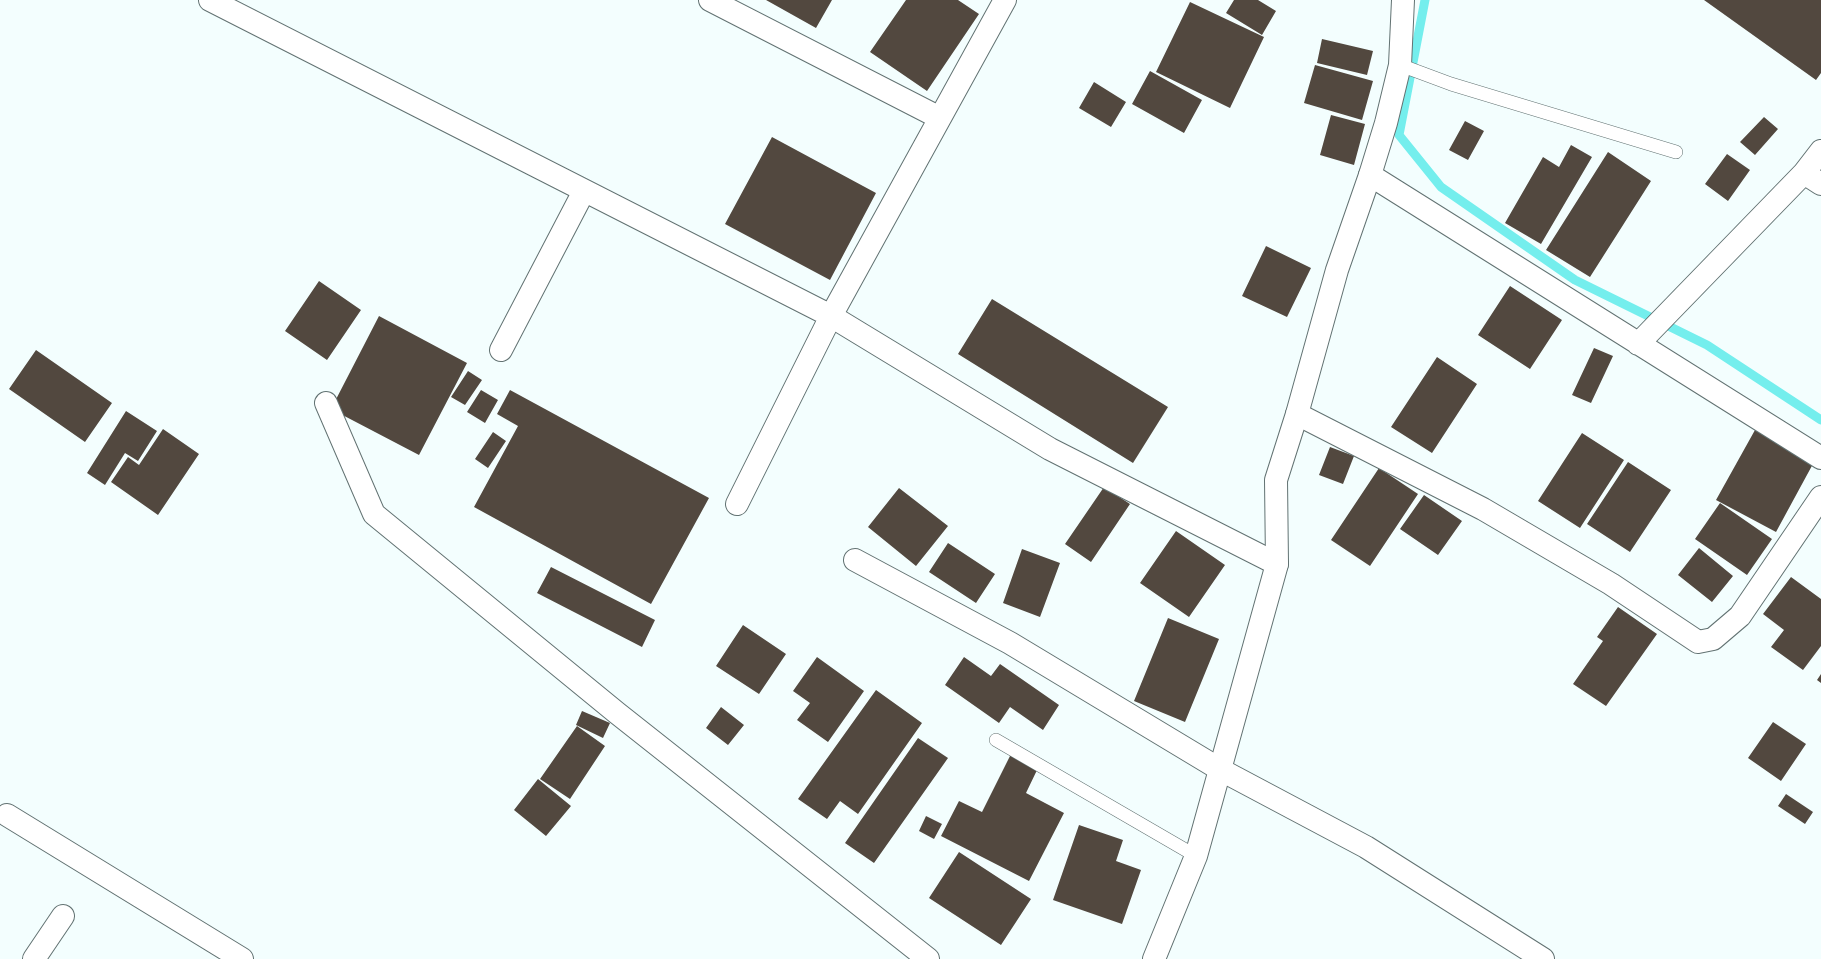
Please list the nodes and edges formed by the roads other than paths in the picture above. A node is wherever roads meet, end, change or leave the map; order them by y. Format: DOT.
graph roads {
  1 [pos="210,0"];
  2 [pos="710,0"];
  3 [pos="1005,0"];
  4 [pos="1404,0"];
  5 [pos="1400,65"];
  6 [pos="940,118"];
  7 [pos="1821,151"];
  8 [pos="1676,152"];
  9 [pos="1370,175"];
  10 [pos="1812,179"];
  11 [pos="584,190"];
  12 [pos="831,316"];
  13 [pos="1638,344"];
  14 [pos="501,350"];
  15 [pos="326,403"];
  16 [pos="1297,414"];
  17 [pos="1821,458"];
  18 [pos="1821,497"];
  19 [pos="737,504"];
  20 [pos="855,560"];
  21 [pos="1277,564"];
  22 [pos="996,740"];
  23 [pos="1221,770"];
  24 [pos="7,815"];
  25 [pos="1196,856"];
  26 [pos="63,916"];
  27 [pos="34,959"];
  28 [pos="242,959"];
  29 [pos="928,959"];
  30 [pos="1154,959"];
  31 [pos="1543,959"];
  1 -- 11 [label="street"];
  2 -- 6 [label="street"];
  3 -- 6 [label="street"];
  4 -- 5 [label="street"];
  5 -- 8 [label="lane"];
  5 -- 9 [label="street"];
  6 -- 12 [label="street"];
  7 -- 10 [label="street"];
  9 -- 13 [label="street"];
  9 -- 16 [label="street"];
  10 -- 13 [label="street"];
  11 -- 12 [label="street"];
  11 -- 14 [label="street"];
  12 -- 19 [label="street"];
  12 -- 21 [label="street"];
  13 -- 17 [label="street"];
  15 -- 29 [label="street"];
  16 -- 18 [label="street"];
  16 -- 21 [label="street"];
  20 -- 23 [label="street"];
  21 -- 23 [label="street"];
  22 -- 25 [label="lane"];
  23 -- 25 [label="street"];
  23 -- 31 [label="street"];
  24 -- 28 [label="street"];
  25 -- 30 [label="street"];
  26 -- 27 [label="street"];
}
